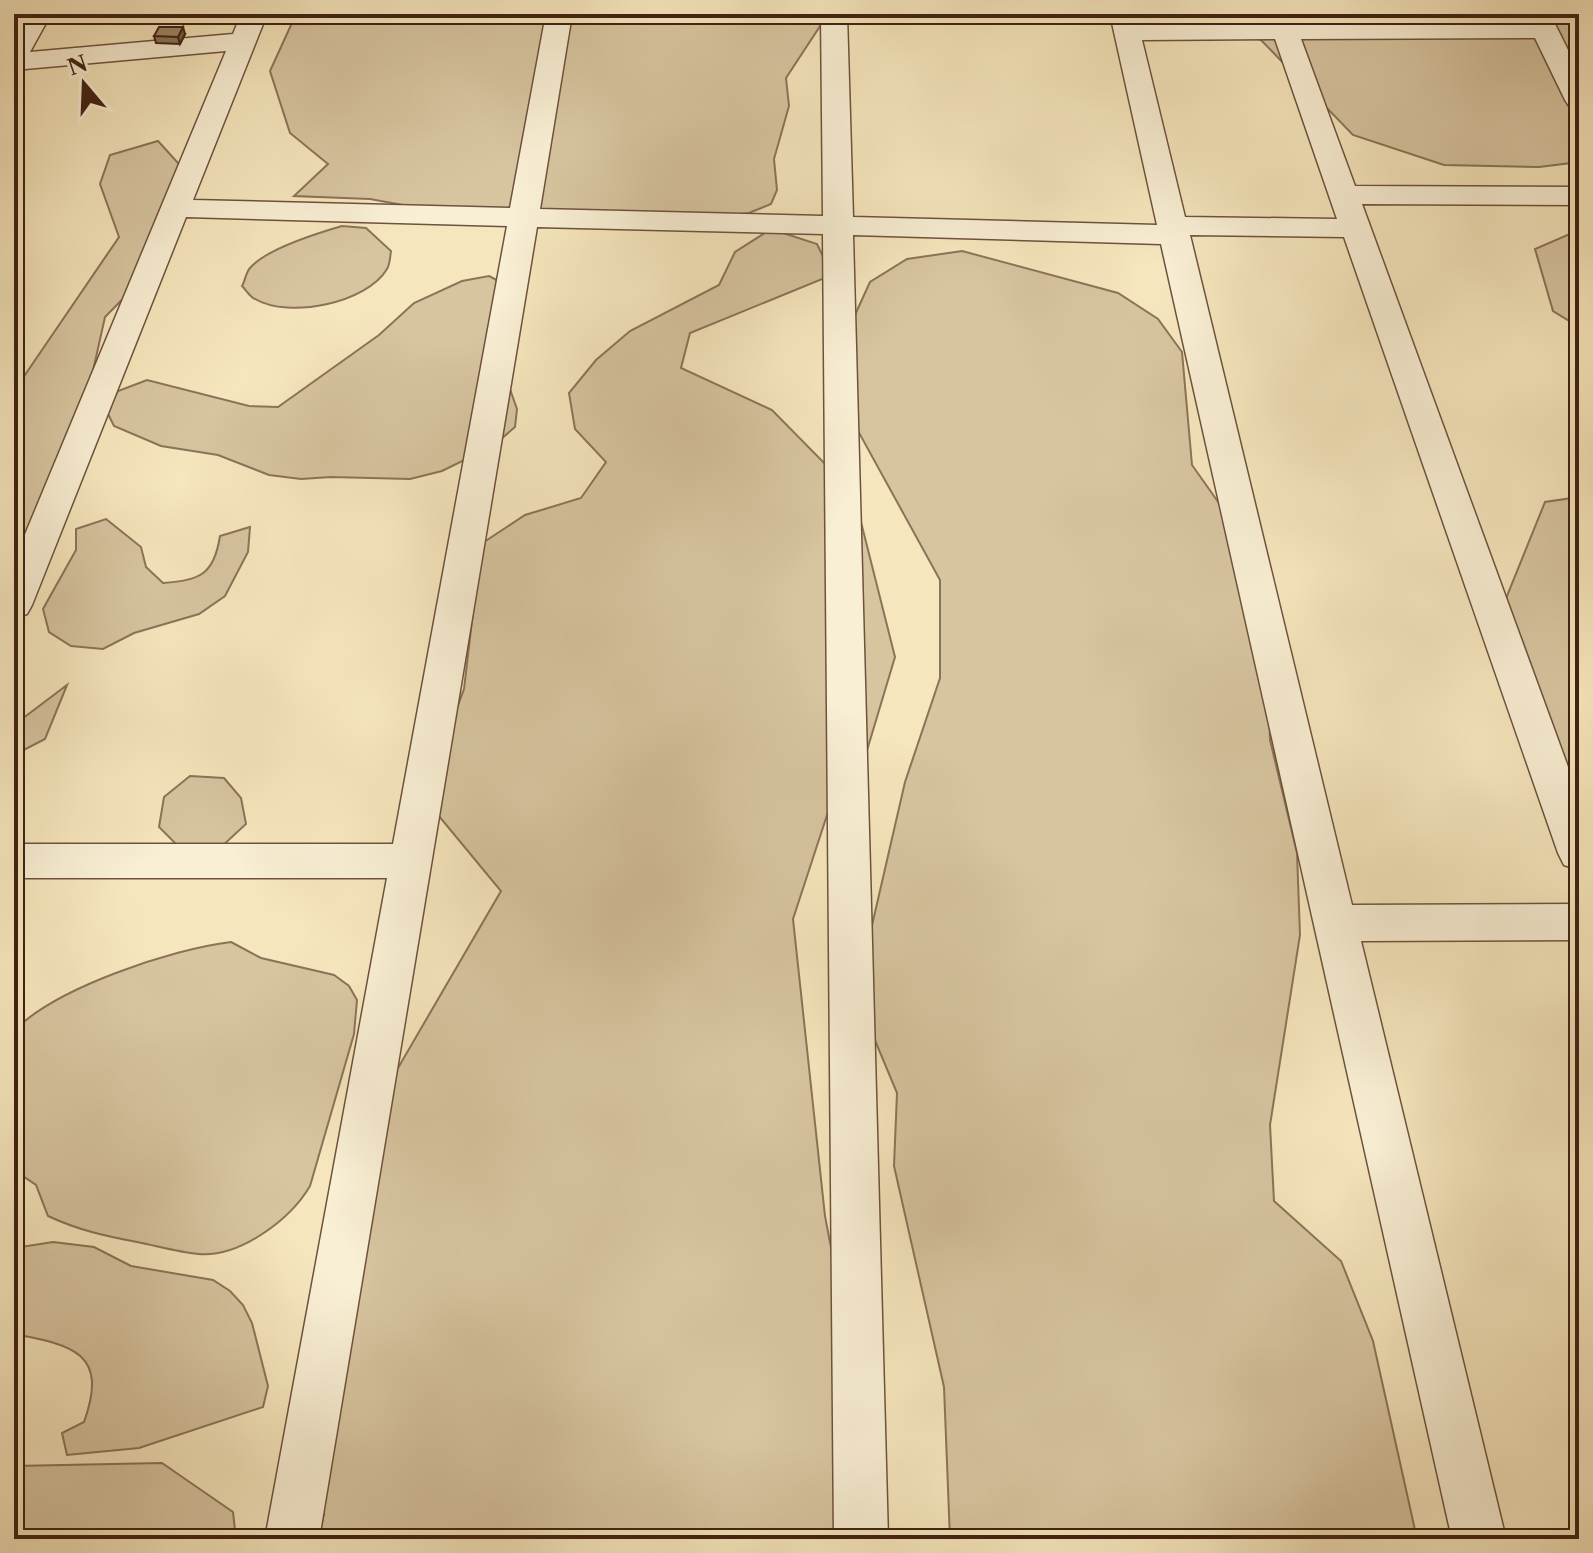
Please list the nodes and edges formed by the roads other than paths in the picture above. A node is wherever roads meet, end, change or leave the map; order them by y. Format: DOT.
graph roads {
  1 [pos="38,14"];
  2 [pos="559,14"];
  3 [pos="834,14"];
  4 [pos="1541,22"];
  5 [pos="1126,23"];
  6 [pos="248,28"];
  7 [pos="1285,31"];
  8 [pos="14,60"];
  9 [pos="1579,100"];
  10 [pos="1343,195"];
  11 [pos="1579,196"];
  12 [pos="175,208"];
  13 [pos="524,217"];
  14 [pos="837,226"];
  15 [pos="1354,228"];
  16 [pos="1174,231"];
  17 [pos="14,605"];
  18 [pos="1579,853"];
  19 [pos="14,861"];
  20 [pos="411,861"];
  21 [pos="1579,922"];
  22 [pos="1337,923"];
  23 [pos="292,1539"];
  24 [pos="861,1539"];
  25 [pos="1479,1539"];
  1 -- 8 [label="street"];
  2 -- 13 [label="street"];
  3 -- 14 [label="street"];
  4 -- 7 [label="street"];
  4 -- 9 [label="street"];
  5 -- 7 [label="street"];
  5 -- 16 [label="street"];
  6 -- 8 [label="street"];
  6 -- 12 [label="street"];
  7 -- 10 [label="street"];
  10 -- 11 [label="street"];
  10 -- 15 [label="street"];
  12 -- 13 [label="street"];
  12 -- 17 [label="street"];
  13 -- 14 [label="street"];
  13 -- 20 [label="street"];
  14 -- 16 [label="street"];
  14 -- 24 [label="street"];
  15 -- 16 [label="street"];
  15 -- 18 [label="street"];
  16 -- 22 [label="street"];
  19 -- 20 [label="street"];
  20 -- 23 [label="street"];
  21 -- 22 [label="street"];
  22 -- 25 [label="street"];
}
